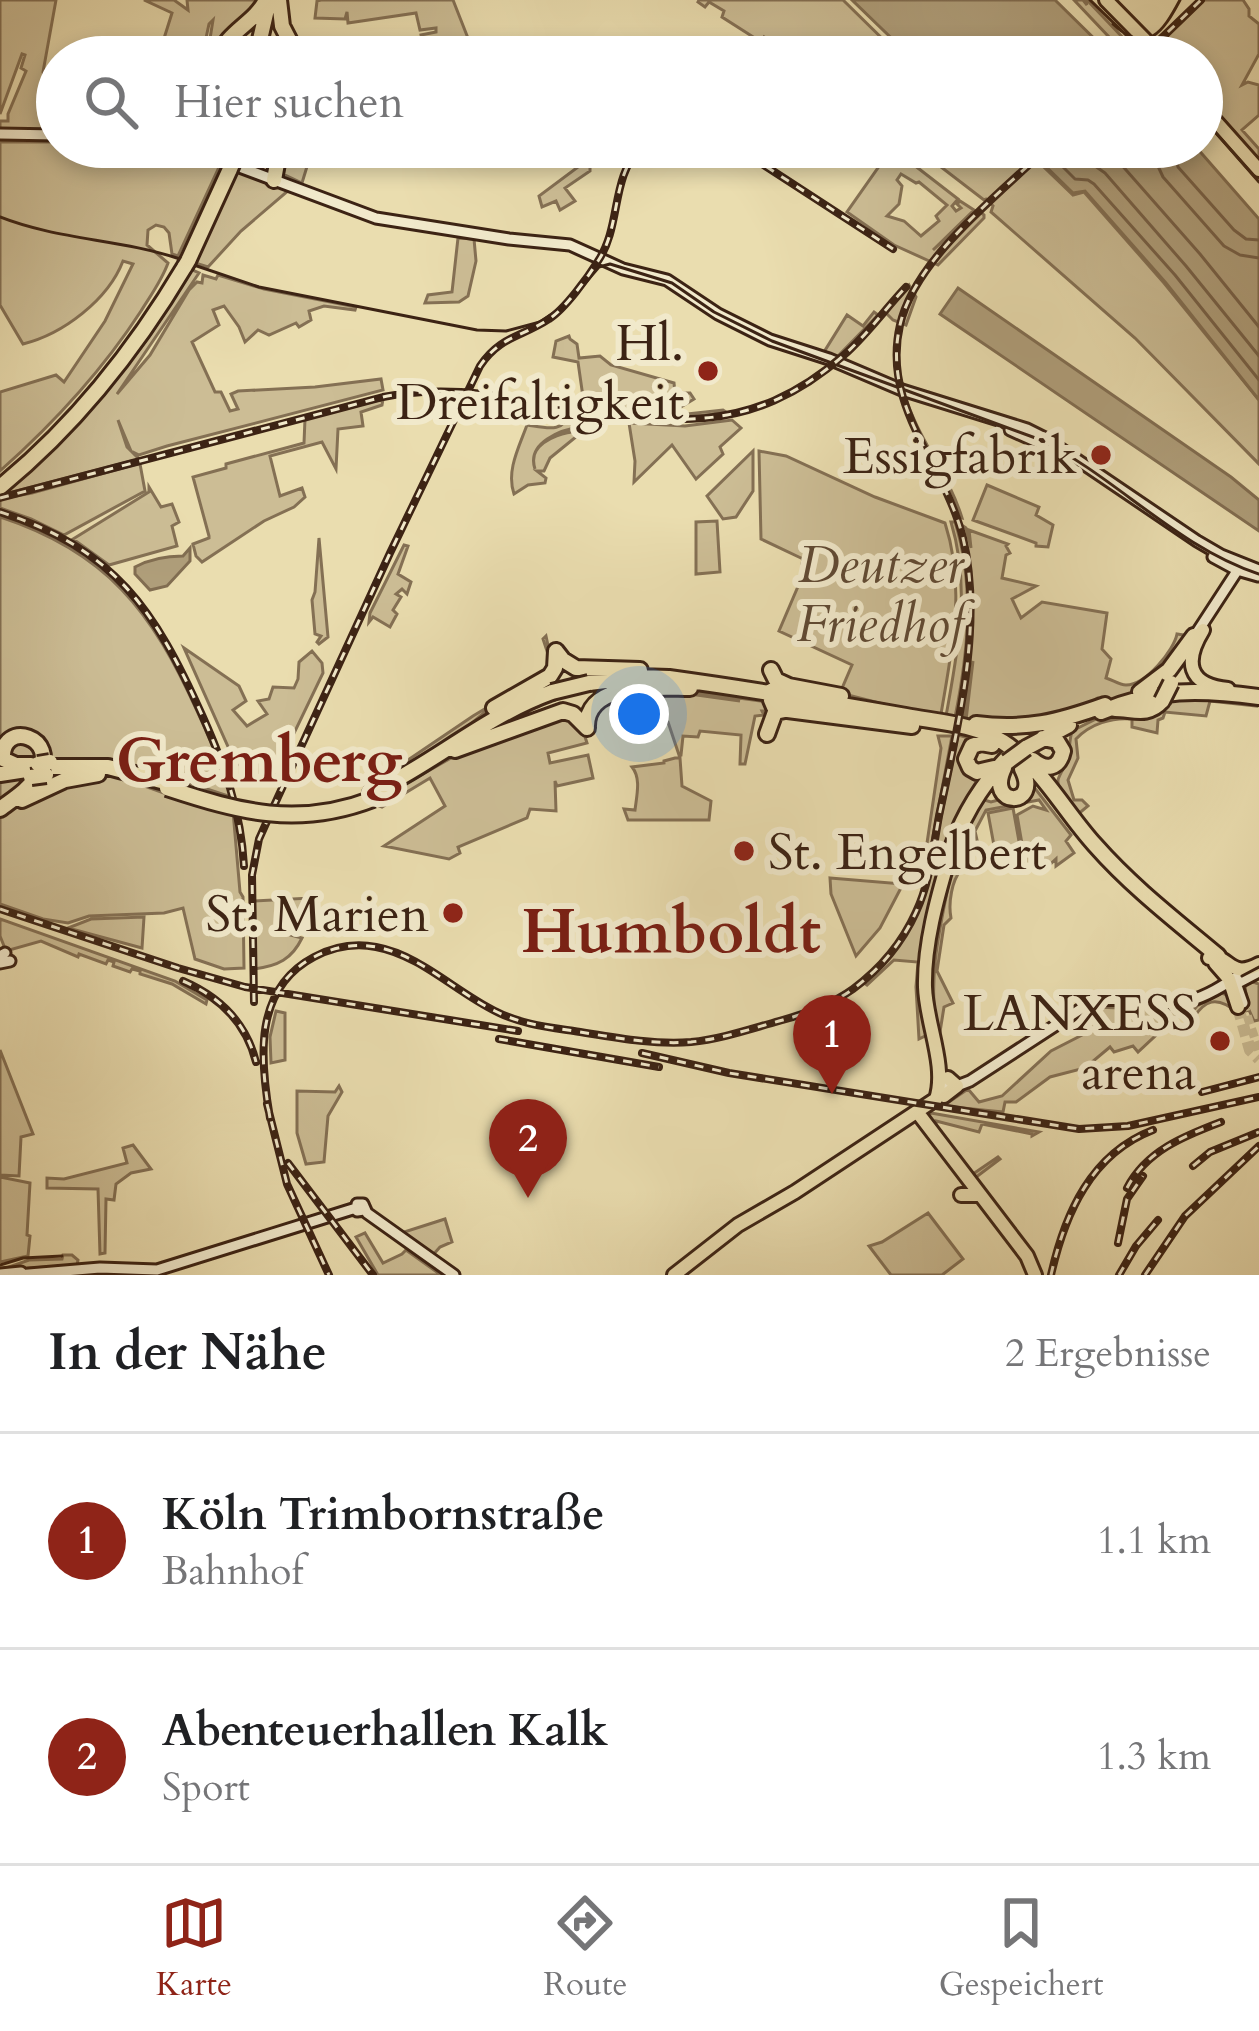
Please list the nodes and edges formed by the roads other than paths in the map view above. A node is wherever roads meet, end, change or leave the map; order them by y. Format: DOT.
graph roads {
  1 [pos="273,0"];
  2 [pos="1102,0"];
  3 [pos="231,36"];
  4 [pos="258,36"];
  5 [pos="288,36"];
  6 [pos="1139,36"];
  7 [pos="1223,127"];
  8 [pos="0,136"];
  9 [pos="36,136"];
  10 [pos="1259,167"];
  11 [pos="211,168"];
  12 [pos="279,168"];
  13 [pos="984,417"];
  14 [pos="0,483"];
  15 [pos="1237,570"];
  16 [pos="1259,573"];
  17 [pos="1198,633"];
  18 [pos="605,668"];
  19 [pos="771,670"];
  20 [pos="676,679"];
  21 [pos="789,686"];
  22 [pos="531,687"];
  23 [pos="1218,688"];
  24 [pos="572,690"];
  25 [pos="594,690"];
  26 [pos="1136,694"];
  27 [pos="1259,694"];
  28 [pos="813,701"];
  29 [pos="785,710"];
  30 [pos="827,710"];
  31 [pos="897,711"];
  32 [pos="1097,712"];
  33 [pos="544,716"];
  34 [pos="979,724"];
  35 [pos="912,725"];
  36 [pos="766,734"];
  37 [pos="0,739"];
  38 [pos="992,745"];
  39 [pos="1028,746"];
  40 [pos="449,750"];
  41 [pos="1010,763"];
  42 [pos="42,772"];
  43 [pos="0,777"];
  44 [pos="134,777"];
  45 [pos="17,802"];
  46 [pos="1059,804"];
  47 [pos="0,812"];
  48 [pos="1074,814"];
  49 [pos="1101,857"];
  50 [pos="950,858"];
  51 [pos="1133,894"];
  52 [pos="1234,980"];
  53 [pos="928,1020"];
  54 [pos="926,1042"];
  55 [pos="947,1086"];
  56 [pos="919,1114"];
  57 [pos="1035,1241"];
  58 [pos="1024,1260"];
  59 [pos="13,1274"];
  60 [pos="454,1275"];
  61 [pos="674,1275"];
  1 -- 3 [label="highway"];
  1 -- 4 [label="highway"];
  1 -- 5 [label="highway"];
  2 -- 6 [label="main road"];
  7 -- 10 [label="main road"];
  8 -- 9 [label="main road"];
  11 -- 14 [label="highway"];
  12 -- 13 [label="main road"];
  13 -- 15 [label="main road"];
  13 -- 15 [label="main road"];
  15 -- 16 [label="main road"];
  15 -- 17 [label="main road"];
  17 -- 23 [label="main road"];
  17 -- 26 [label="highway"];
  17 -- 32 [label="highway, bridge"];
  18 -- 20 [label="highway"];
  18 -- 22 [label="highway"];
  18 -- 24 [label="highway"];
  19 -- 21 [label="highway"];
  20 -- 25 [label="highway"];
  20 -- 28 [label="highway"];
  21 -- 29 [label="highway"];
  21 -- 31 [label="highway"];
  22 -- 24 [label="highway"];
  22 -- 40 [label="highway"];
  23 -- 26 [label="highway"];
  23 -- 27 [label="main road"];
  24 -- 25 [label="highway"];
  24 -- 33 [label="highway"];
  25 -- 30 [label="highway"];
  25 -- 33 [label="highway"];
  25 -- 40 [label="highway, bridge"];
  26 -- 32 [label="highway"];
  27 -- 32 [label="highway"];
  28 -- 31 [label="highway"];
  28 -- 46 [label="highway"];
  29 -- 35 [label="highway"];
  29 -- 36 [label="highway"];
  30 -- 35 [label="highway"];
  30 -- 46 [label="highway"];
  31 -- 34 [label="highway"];
  32 -- 34 [label="highway"];
  32 -- 39 [label="highway"];
  32 -- 39 [label="highway"];
  32 -- 48 [label="highway"];
  33 -- 40 [label="highway"];
  34 -- 39 [label="highway"];
  35 -- 38 [label="highway"];
  37 -- 45 [label="highway"];
  38 -- 41 [label="highway"];
  38 -- 41 [label="highway"];
  39 -- 41 [label="highway, bridge"];
  39 -- 48 [label="highway"];
  40 -- 44 [label="highway, bridge"];
  41 -- 49 [label="highway"];
  41 -- 50 [label="highway"];
  42 -- 43 [label="highway"];
  42 -- 44 [label="highway"];
  42 -- 44 [label="highway"];
  42 -- 45 [label="highway"];
  42 -- 47 [label="highway"];
  45 -- 47 [label="highway"];
  46 -- 49 [label="highway"];
  46 -- 51 [label="highway"];
  48 -- 49 [label="highway"];
  49 -- 51 [label="highway"];
  49 -- 52 [label="highway"];
  50 -- 53 [label="main road"];
  50 -- 55 [label="main road"];
  51 -- 52 [label="highway"];
  52 -- 55 [label="main road"];
  53 -- 54 [label="main road"];
  53 -- 55 [label="main road"];
  55 -- 56 [label="main road"];
  56 -- 58 [label="main road"];
  56 -- 61 [label="main road"];
  57 -- 58 [label="main road"];
  59 -- 60 [label="main road"];
}
